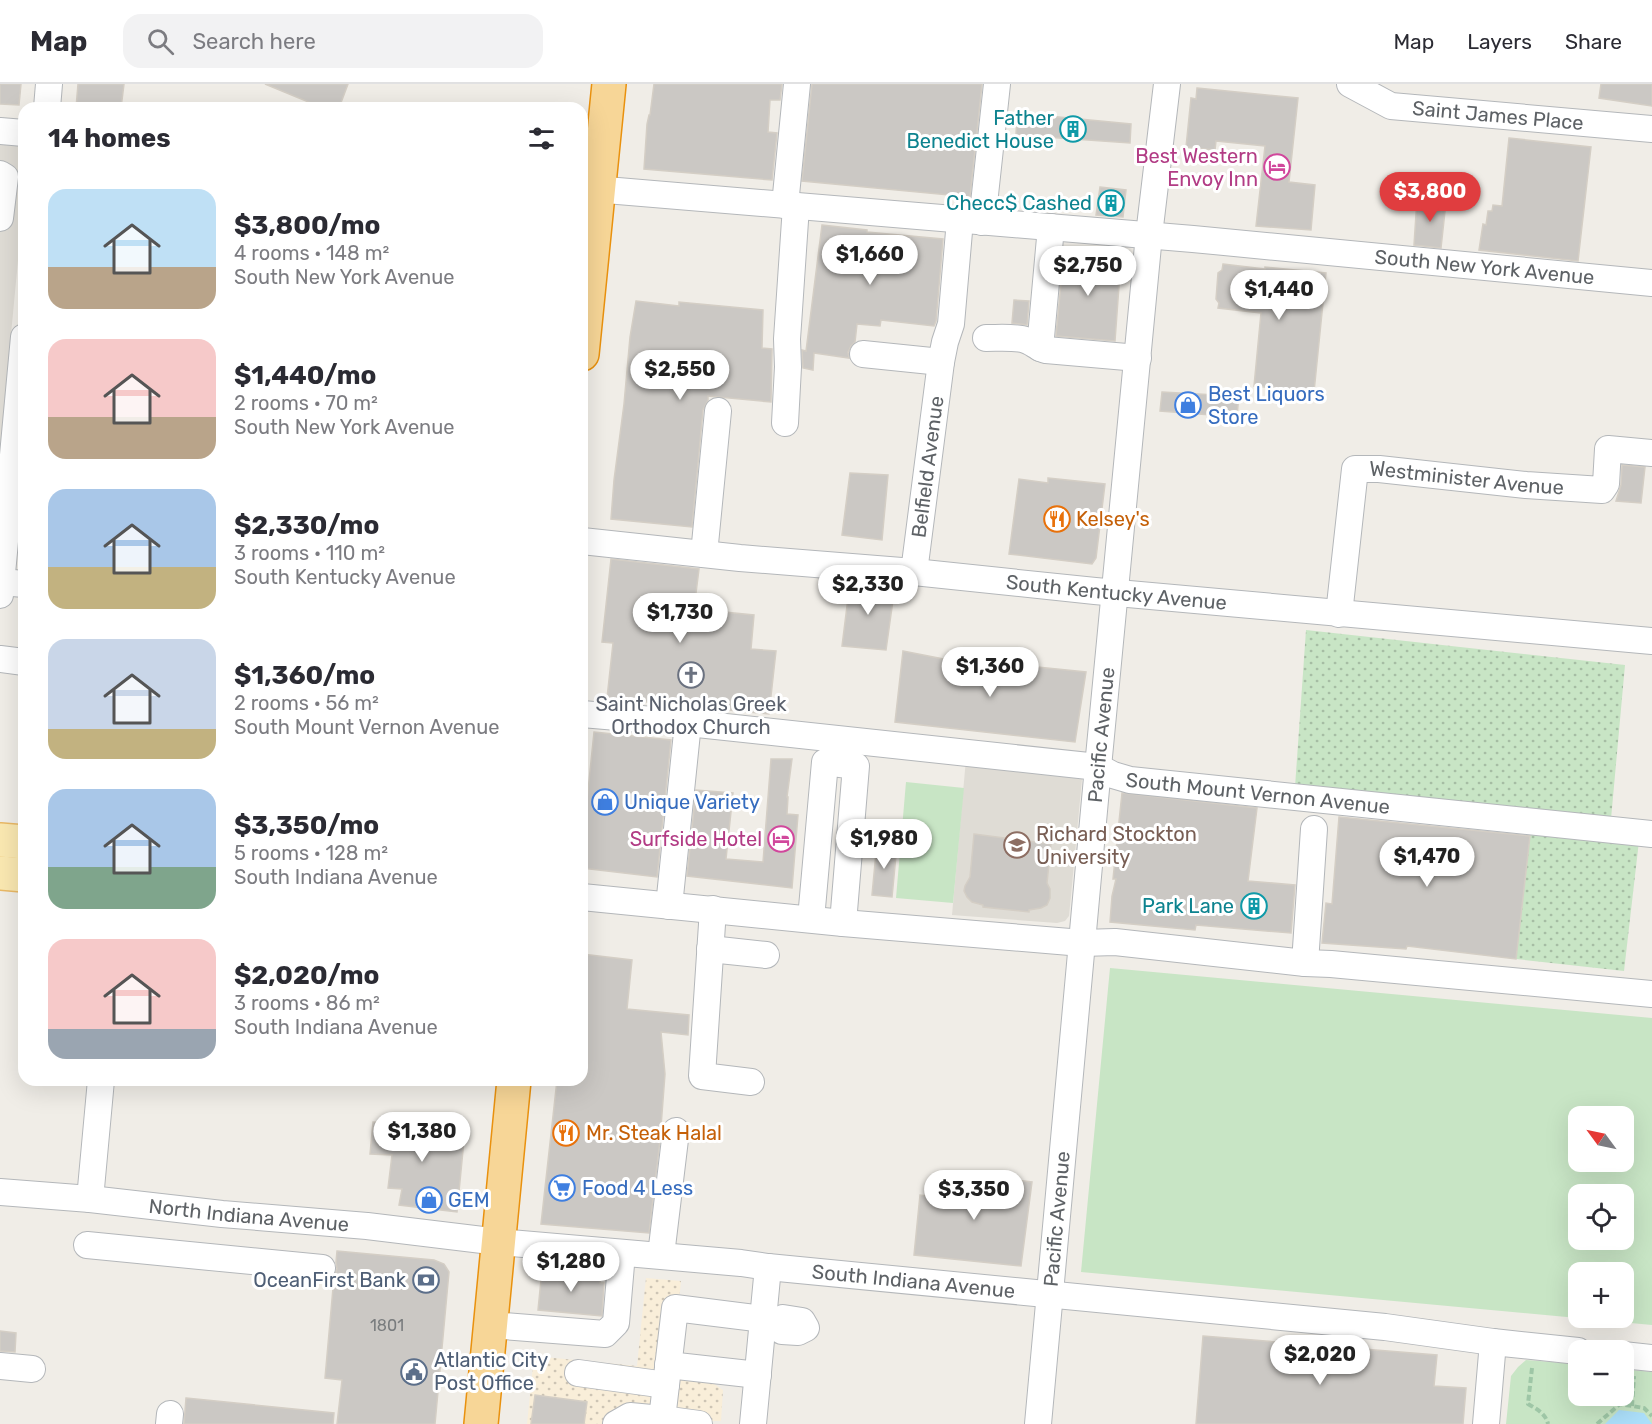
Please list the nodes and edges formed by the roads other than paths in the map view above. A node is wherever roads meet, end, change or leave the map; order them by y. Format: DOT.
graph roads {
  1 [pos="49,84"];
  2 [pos="609,84"];
  3 [pos="797,84"];
  4 [pos="997,84"];
  5 [pos="1167,84"];
  6 [pos="1350,84"];
  7 [pos="47,102"];
  8 [pos="1652,129"];
  9 [pos="0,131"];
  10 [pos="18,132"];
  11 [pos="0,174"];
  12 [pos="590,189"];
  13 [pos="790,206"];
  14 [pos="0,218"];
  15 [pos="971,221"];
  16 [pos="1051,227"];
  17 [pos="588,230"];
  18 [pos="1149,236"];
  19 [pos="1652,283"];
  20 [pos="986,338"];
  21 [pos="1040,348"];
  22 [pos="863,354"];
  23 [pos="1138,358"];
  24 [pos="941,362"];
  25 [pos="18,405"];
  26 [pos="718,411"];
  27 [pos="785,423"];
  28 [pos="1652,453"];
  29 [pos="11,485"];
  30 [pos="588,542"];
  31 [pos="704,554"];
  32 [pos="914,572"];
  33 [pos="8,587"];
  34 [pos="1115,593"];
  35 [pos="1339,614"];
  36 [pos="1652,640"];
  37 [pos="0,660"];
  38 [pos="18,662"];
  39 [pos="588,715"];
  40 [pos="688,723"];
  41 [pos="827,750"];
  42 [pos="858,754"];
  43 [pos="1098,767"];
  44 [pos="1314,829"];
  45 [pos="1652,834"];
  46 [pos="0,840"];
  47 [pos="18,842"];
  48 [pos="0,873"];
  49 [pos="18,874"];
  50 [pos="588,898"];
  51 [pos="669,906"];
  52 [pos="713,909"];
  53 [pos="811,920"];
  54 [pos="843,923"];
  55 [pos="1082,943"];
  56 [pos="710,949"];
  57 [pos="766,955"];
  58 [pos="1305,963"];
  59 [pos="1652,994"];
  60 [pos="751,1082"];
  61 [pos="100,1086"];
  62 [pos="513,1086"];
  63 [pos="676,1131"];
  64 [pos="0,1192"];
  65 [pos="90,1199"];
  66 [pos="500,1242"];
  67 [pos="87,1245"];
  68 [pos="622,1254"];
  69 [pos="661,1255"];
  70 [pos="322,1268"];
  71 [pos="768,1268"];
  72 [pos="1049,1294"];
  73 [pos="771,1321"];
  74 [pos="491,1325"];
  75 [pos="1493,1342"];
  76 [pos="1568,1350"];
  77 [pos="0,1366"];
  78 [pos="32,1369"];
  79 [pos="578,1373"];
  80 [pos="667,1375"];
  81 [pos="758,1375"];
  82 [pos="662,1419"];
  83 [pos="481,1424"];
  84 [pos="616,1424"];
  85 [pos="699,1424"];
  86 [pos="753,1424"];
  87 [pos="1038,1424"];
  88 [pos="1486,1424"];
  1 -- 7 [label="street"];
  2 -- 12 [label="highway"];
  3 -- 13 [label="street"];
  4 -- 15 [label="street, Belfield Avenue"];
  5 -- 18 [label="street, Pacific Avenue"];
  6 -- 8 [label="street, Saint James Place"];
  9 -- 10 [label="street"];
  11 -- 14 [label="street"];
  12 -- 13 [label="street, South New York Avenue"];
  12 -- 17 [label="highway"];
  13 -- 15 [label="street, South New York Avenue"];
  13 -- 27 [label="street"];
  15 -- 16 [label="street, South New York Avenue"];
  15 -- 24 [label="street, Belfield Avenue"];
  16 -- 18 [label="street, South New York Avenue"];
  16 -- 21 [label="street"];
  18 -- 19 [label="street, South New York Avenue"];
  18 -- 23 [label="street, Pacific Avenue"];
  20 -- 21 [label="street"];
  21 -- 23 [label="street"];
  22 -- 24 [label="street"];
  23 -- 34 [label="street, Pacific Avenue"];
  24 -- 32 [label="street, Belfield Avenue"];
  25 -- 29 [label="street"];
  26 -- 31 [label="street"];
  28 -- 35 [label="street, Westminister Avenue"];
  29 -- 33 [label="street"];
  30 -- 31 [label="street, South Kentucky Avenue"];
  31 -- 32 [label="street, South Kentucky Avenue"];
  32 -- 34 [label="street, South Kentucky Avenue"];
  34 -- 35 [label="street, South Kentucky Avenue"];
  34 -- 43 [label="street, Pacific Avenue"];
  35 -- 36 [label="street, South Kentucky Avenue"];
  37 -- 38 [label="street"];
  39 -- 40 [label="street, South Mount Vernon Avenue"];
  40 -- 41 [label="street, South Mount Vernon Avenue"];
  40 -- 51 [label="street"];
  41 -- 42 [label="street, South Mount Vernon Avenue"];
  41 -- 53 [label="street"];
  42 -- 43 [label="street, South Mount Vernon Avenue"];
  42 -- 54 [label="street"];
  43 -- 45 [label="street, South Mount Vernon Avenue"];
  43 -- 55 [label="street, Pacific Avenue"];
  44 -- 58 [label="street"];
  46 -- 47 [label="main road"];
  48 -- 49 [label="main road"];
  50 -- 51 [label="street"];
  51 -- 52 [label="street"];
  52 -- 53 [label="street"];
  52 -- 56 [label="street"];
  53 -- 54 [label="street"];
  54 -- 55 [label="street"];
  55 -- 58 [label="street"];
  55 -- 72 [label="street, Pacific Avenue"];
  56 -- 57 [label="street"];
  56 -- 60 [label="street"];
  58 -- 59 [label="street"];
  61 -- 65 [label="street"];
  62 -- 66 [label="highway"];
  63 -- 69 [label="street"];
  64 -- 65 [label="street, North Indiana Avenue"];
  65 -- 66 [label="street, North Indiana Avenue"];
  66 -- 68 [label="street, South Indiana Avenue"];
  66 -- 74 [label="highway"];
  67 -- 70 [label="street"];
  68 -- 69 [label="street, South Indiana Avenue"];
  68 -- 74 [label="street"];
  69 -- 71 [label="street, South Indiana Avenue"];
  71 -- 72 [label="street, South Indiana Avenue"];
  71 -- 73 [label="street"];
  72 -- 75 [label="street, South Indiana Avenue"];
  72 -- 87 [label="street, Pacific Avenue"];
  73 -- 80 [label="street"];
  73 -- 81 [label="street"];
  74 -- 83 [label="highway"];
  75 -- 76 [label="street, South Indiana Avenue"];
  75 -- 88 [label="street"];
  77 -- 78 [label="street"];
  79 -- 80 [label="street"];
  80 -- 81 [label="street"];
  80 -- 82 [label="street"];
  81 -- 86 [label="street"];
  82 -- 84 [label="street"];
  82 -- 85 [label="street"];
}
